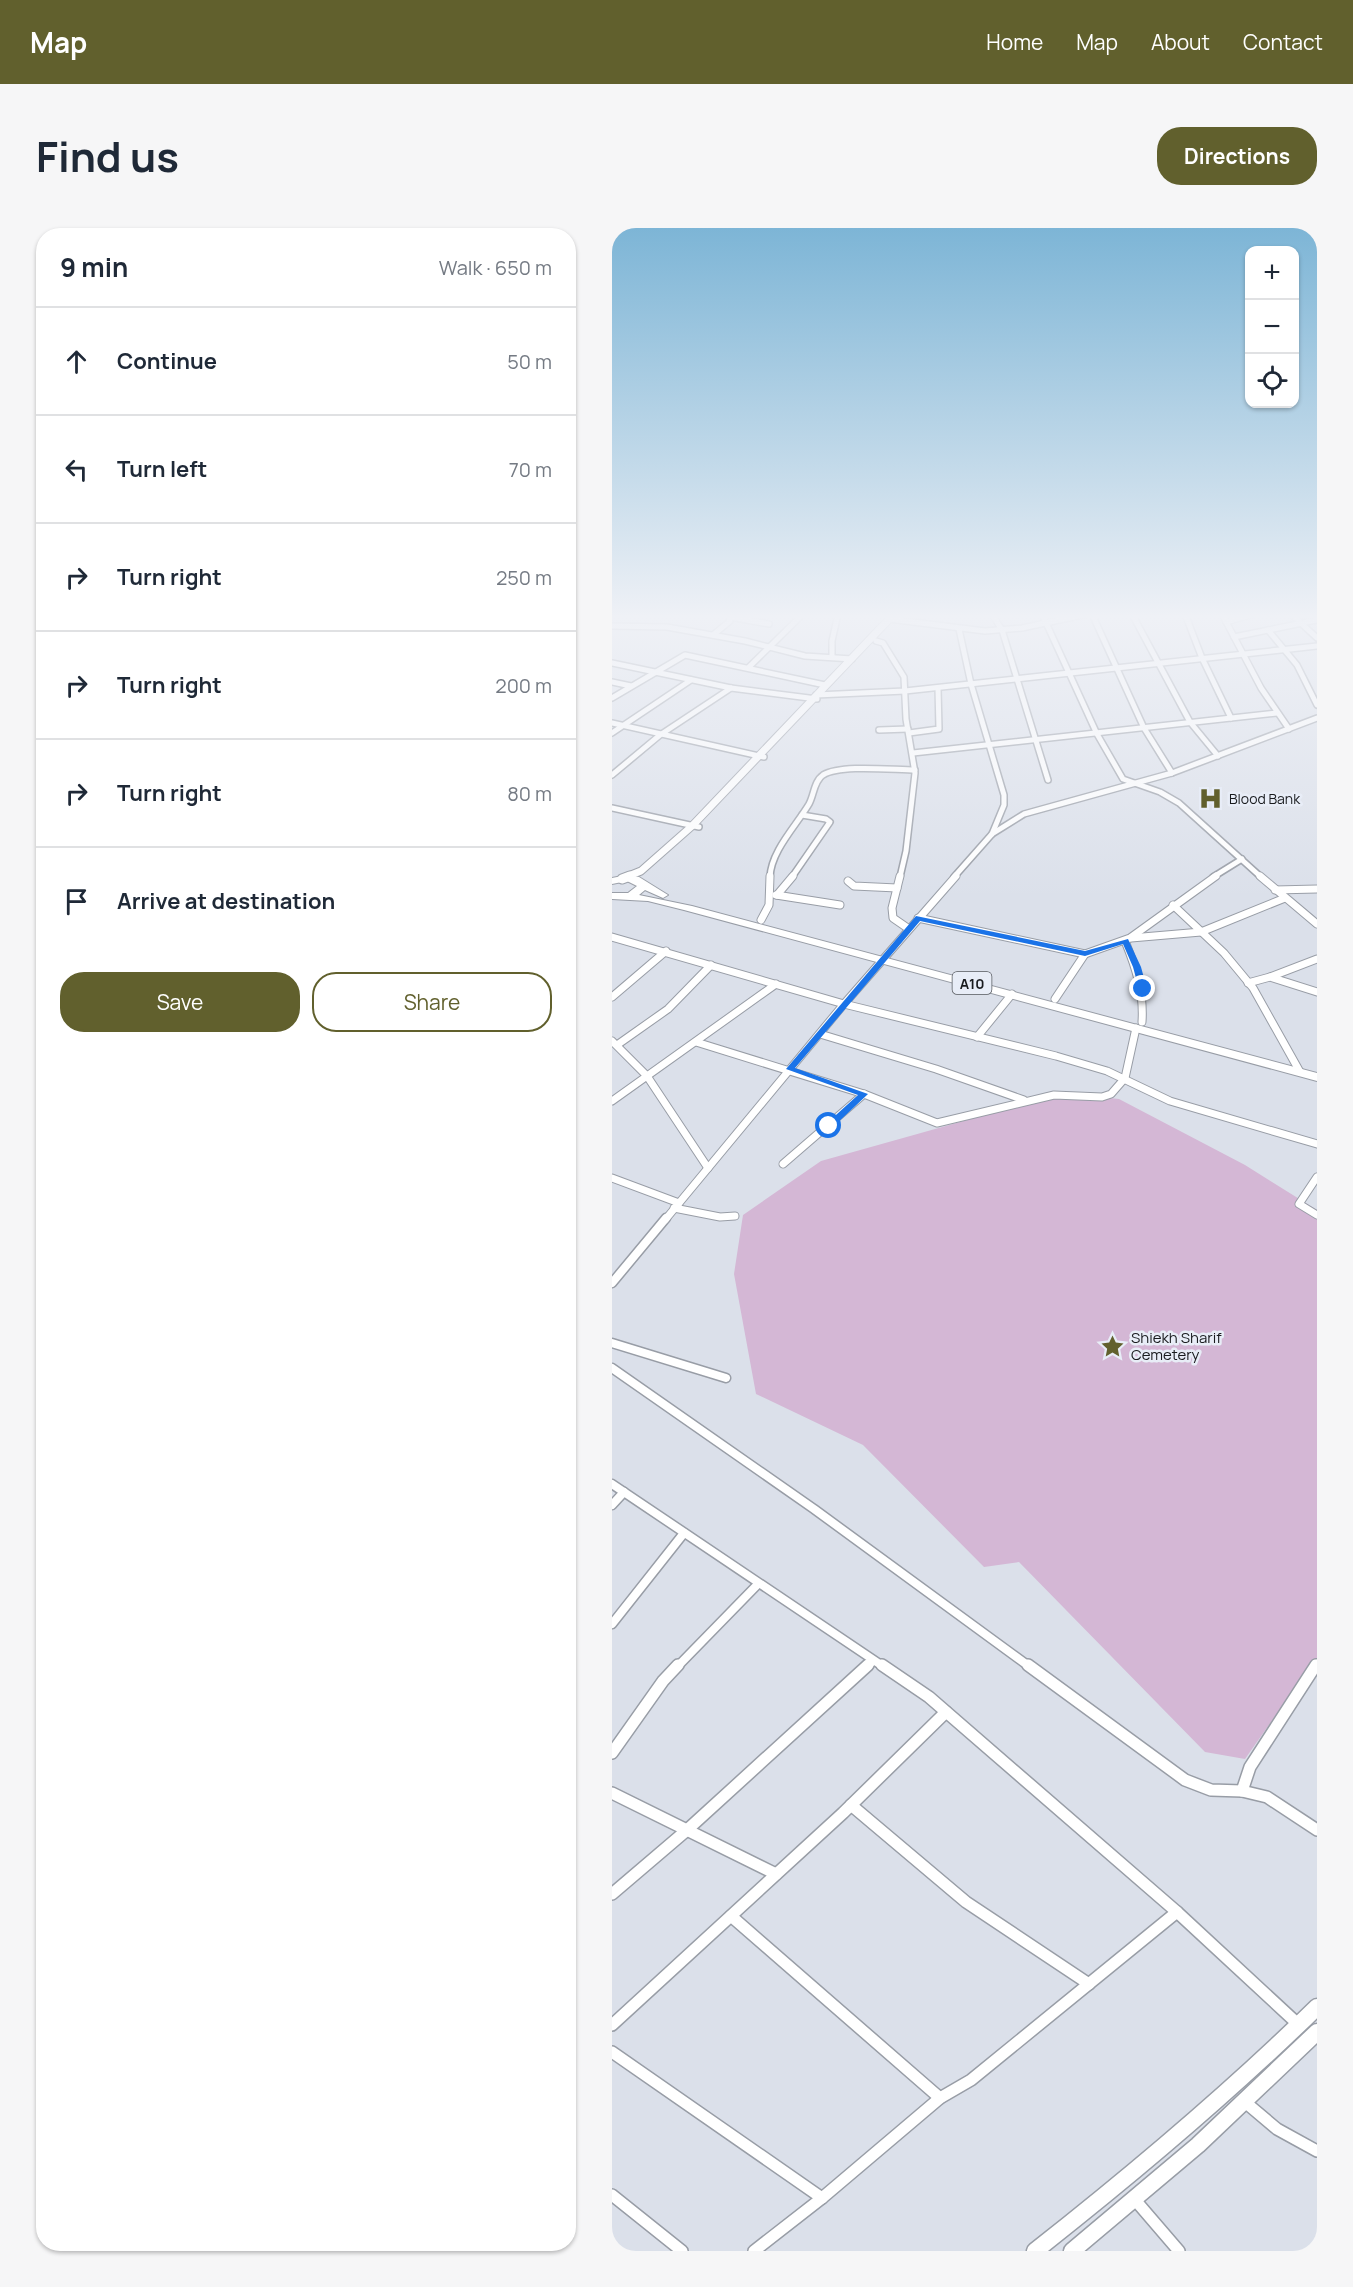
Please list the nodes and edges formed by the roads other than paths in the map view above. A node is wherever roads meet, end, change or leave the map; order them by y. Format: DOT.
graph roads {
  1 [pos="647,708"];
  2 [pos="700,708"];
  3 [pos="806,708"];
  4 [pos="907,708"];
  5 [pos="938,708"];
  6 [pos="978,708"];
  7 [pos="1027,708"];
  8 [pos="1084,708"];
  9 [pos="1135,708"];
  10 [pos="1183,708"];
  11 [pos="1226,708"];
  12 [pos="1274,708"];
  13 [pos="1277,713"];
  14 [pos="1231,718"];
  15 [pos="1317,718"];
  16 [pos="1190,722"];
  17 [pos="612,723"];
  18 [pos="621,725"];
  19 [pos="1144,728"];
  20 [pos="1289,729"];
  21 [pos="879,730"];
  22 [pos="909,731"];
  23 [pos="612,733"];
  24 [pos="1097,734"];
  25 [pos="660,735"];
  26 [pos="1037,741"];
  27 [pos="990,746"];
  28 [pos="914,753"];
  29 [pos="1218,756"];
  30 [pos="761,757"];
  31 [pos="915,770"];
  32 [pos="1172,772"];
  33 [pos="612,775"];
  34 [pos="1048,780"];
  35 [pos="1134,784"];
  36 [pos="612,808"];
  37 [pos="802,815"];
  38 [pos="696,826"];
  39 [pos="992,834"];
  40 [pos="1242,859"];
  41 [pos="616,879"];
  42 [pos="848,881"];
  43 [pos="642,885"];
  44 [pos="897,888"];
  45 [pos="1317,889"];
  46 [pos="1275,890"];
  47 [pos="774,895"];
  48 [pos="612,896"];
  49 [pos="625,897"];
  50 [pos="1285,898"];
  51 [pos="840,905"];
  52 [pos="1173,905"];
  53 [pos="918,918"];
  54 [pos="761,920"];
  55 [pos="1317,924"];
  56 [pos="909,929"];
  57 [pos="1201,932"];
  58 [pos="613,939"];
  59 [pos="1128,940"];
  60 [pos="666,951"];
  61 [pos="1085,954"];
  62 [pos="885,957"];
  63 [pos="1317,959"];
  64 [pos="711,965"];
  65 [pos="1270,977"];
  66 [pos="1248,983"];
  67 [pos="776,984"];
  68 [pos="1317,992"];
  69 [pos="1012,994"];
  70 [pos="612,997"];
  71 [pos="1055,999"];
  72 [pos="844,1005"];
  73 [pos="1139,1025"];
  74 [pos="820,1034"];
  75 [pos="976,1037"];
  76 [pos="696,1042"];
  77 [pos="615,1043"];
  78 [pos="1298,1068"];
  79 [pos="790,1069"];
  80 [pos="1317,1069"];
  81 [pos="647,1076"];
  82 [pos="1317,1077"];
  83 [pos="1125,1078"];
  84 [pos="864,1094"];
  85 [pos="1025,1100"];
  86 [pos="612,1101"];
  87 [pos="1317,1144"];
  88 [pos="783,1164"];
  89 [pos="708,1168"];
  90 [pos="1317,1177"];
  91 [pos="612,1178"];
  92 [pos="677,1205"];
  93 [pos="1317,1215"];
  94 [pos="735,1216"];
  95 [pos="612,1283"];
  96 [pos="612,1343"];
  97 [pos="612,1368"];
  98 [pos="726,1378"];
  99 [pos="612,1484"];
  100 [pos="624,1492"];
  101 [pos="612,1505"];
  102 [pos="684,1533"];
  103 [pos="758,1584"];
  104 [pos="612,1624"];
  105 [pos="873,1661"];
  106 [pos="1317,1664"];
  107 [pos="946,1712"];
  108 [pos="612,1753"];
  109 [pos="1242,1791"];
  110 [pos="612,1793"];
  111 [pos="850,1805"];
  112 [pos="687,1830"];
  113 [pos="1317,1830"];
  114 [pos="776,1874"];
  115 [pos="612,1894"];
  116 [pos="1177,1912"];
  117 [pos="731,1916"];
  118 [pos="1089,1984"];
  119 [pos="1317,2007"];
  120 [pos="612,2025"];
  121 [pos="1299,2025"];
  122 [pos="1317,2032"];
  123 [pos="612,2052"];
  124 [pos="940,2098"];
  125 [pos="1245,2102"];
  126 [pos="1317,2151"];
  127 [pos="612,2195"];
  128 [pos="822,2198"];
  129 [pos="1136,2201"];
  130 [pos="682,2251"];
  131 [pos="754,2251"];
  132 [pos="1035,2251"];
  133 [pos="1072,2251"];
  134 [pos="1179,2251"];
  1 -- 18 [label="street"];
  2 -- 25 [label="street"];
  3 -- 30 [label="main road"];
  4 -- 22 [label="street"];
  5 -- 22 [label="street"];
  6 -- 27 [label="street"];
  7 -- 26 [label="street"];
  8 -- 24 [label="street"];
  9 -- 19 [label="street"];
  10 -- 16 [label="street"];
  11 -- 14 [label="street"];
  12 -- 13 [label="street"];
  13 -- 14 [label="street"];
  13 -- 20 [label="street"];
  14 -- 16 [label="street"];
  15 -- 20 [label="street"];
  16 -- 19 [label="street"];
  16 -- 29 [label="street"];
  17 -- 18 [label="street"];
  18 -- 23 [label="street"];
  18 -- 25 [label="street"];
  19 -- 24 [label="street"];
  19 -- 32 [label="street"];
  20 -- 29 [label="street"];
  21 -- 22 [label="street"];
  22 -- 28 [label="street"];
  24 -- 26 [label="street"];
  24 -- 35 [label="street"];
  25 -- 30 [label="street"];
  25 -- 33 [label="street"];
  26 -- 27 [label="street"];
  26 -- 34 [label="street"];
  27 -- 28 [label="street"];
  27 -- 39 [label="street"];
  28 -- 31 [label="street"];
  29 -- 32 [label="street"];
  30 -- 38 [label="main road"];
  31 -- 37 [label="street"];
  31 -- 44 [label="street"];
  32 -- 35 [label="street"];
  35 -- 39 [label="street"];
  35 -- 40 [label="street"];
  36 -- 38 [label="street"];
  37 -- 47 [label="street"];
  37 -- 47 [label="street"];
  38 -- 41 [label="main road"];
  38 -- 43 [label="main road"];
  39 -- 53 [label="street"];
  40 -- 46 [label="street"];
  40 -- 52 [label="street"];
  41 -- 43 [label="highway, A10"];
  42 -- 44 [label="street"];
  43 -- 49 [label="highway"];
  43 -- 54 [label="highway, A10"];
  44 -- 56 [label="street"];
  45 -- 46 [label="street"];
  46 -- 50 [label="street"];
  47 -- 51 [label="street"];
  47 -- 54 [label="street"];
  48 -- 49 [label="highway, A10"];
  49 -- 62 [label="highway, A10"];
  50 -- 55 [label="street"];
  50 -- 57 [label="street"];
  52 -- 57 [label="street"];
  52 -- 59 [label="street"];
  53 -- 56 [label="street"];
  53 -- 61 [label="street"];
  54 -- 62 [label="highway, A10"];
  56 -- 62 [label="street"];
  57 -- 59 [label="street"];
  57 -- 66 [label="street"];
  58 -- 60 [label="street"];
  59 -- 61 [label="street"];
  59 -- 73 [label="street"];
  60 -- 64 [label="street"];
  60 -- 70 [label="street"];
  61 -- 71 [label="street"];
  62 -- 69 [label="highway, A10"];
  62 -- 71 [label="highway, A10"];
  62 -- 72 [label="street"];
  63 -- 65 [label="street"];
  64 -- 67 [label="street"];
  64 -- 77 [label="street"];
  65 -- 66 [label="street"];
  65 -- 68 [label="street"];
  66 -- 78 [label="street"];
  67 -- 72 [label="street"];
  67 -- 76 [label="street"];
  69 -- 73 [label="highway, A10"];
  69 -- 75 [label="street"];
  71 -- 73 [label="highway, A10"];
  72 -- 74 [label="street"];
  72 -- 75 [label="street"];
  73 -- 78 [label="highway, A10"];
  73 -- 83 [label="street"];
  74 -- 79 [label="street"];
  74 -- 85 [label="street"];
  75 -- 83 [label="street"];
  76 -- 79 [label="street"];
  76 -- 81 [label="street"];
  77 -- 81 [label="street"];
  78 -- 80 [label="highway, A10"];
  78 -- 82 [label="highway, A10"];
  79 -- 84 [label="street"];
  79 -- 89 [label="street"];
  81 -- 86 [label="street"];
  81 -- 89 [label="street"];
  83 -- 85 [label="street"];
  83 -- 87 [label="street"];
  84 -- 85 [label="street"];
  84 -- 88 [label="street"];
  89 -- 92 [label="street"];
  90 -- 93 [label="street"];
  91 -- 92 [label="street"];
  92 -- 94 [label="street"];
  92 -- 95 [label="street"];
  96 -- 98 [label="street"];
  97 -- 109 [label="street"];
  99 -- 100 [label="street"];
  100 -- 101 [label="street"];
  100 -- 102 [label="street"];
  102 -- 103 [label="street"];
  102 -- 104 [label="street"];
  103 -- 105 [label="street"];
  103 -- 108 [label="street"];
  105 -- 107 [label="street"];
  105 -- 112 [label="street"];
  106 -- 109 [label="street"];
  107 -- 111 [label="street"];
  107 -- 116 [label="street"];
  109 -- 113 [label="street"];
  110 -- 112 [label="street"];
  111 -- 114 [label="street"];
  111 -- 118 [label="street"];
  112 -- 114 [label="street"];
  112 -- 115 [label="street"];
  114 -- 117 [label="street"];
  116 -- 118 [label="street"];
  116 -- 121 [label="street"];
  117 -- 120 [label="street"];
  117 -- 124 [label="street"];
  118 -- 124 [label="street"];
  119 -- 121 [label="main road"];
  121 -- 132 [label="main road"];
  122 -- 125 [label="main road"];
  123 -- 128 [label="street"];
  124 -- 128 [label="street"];
  125 -- 126 [label="street"];
  125 -- 129 [label="main road"];
  127 -- 130 [label="street"];
  128 -- 131 [label="street"];
  129 -- 133 [label="main road"];
  129 -- 134 [label="street"];
}
